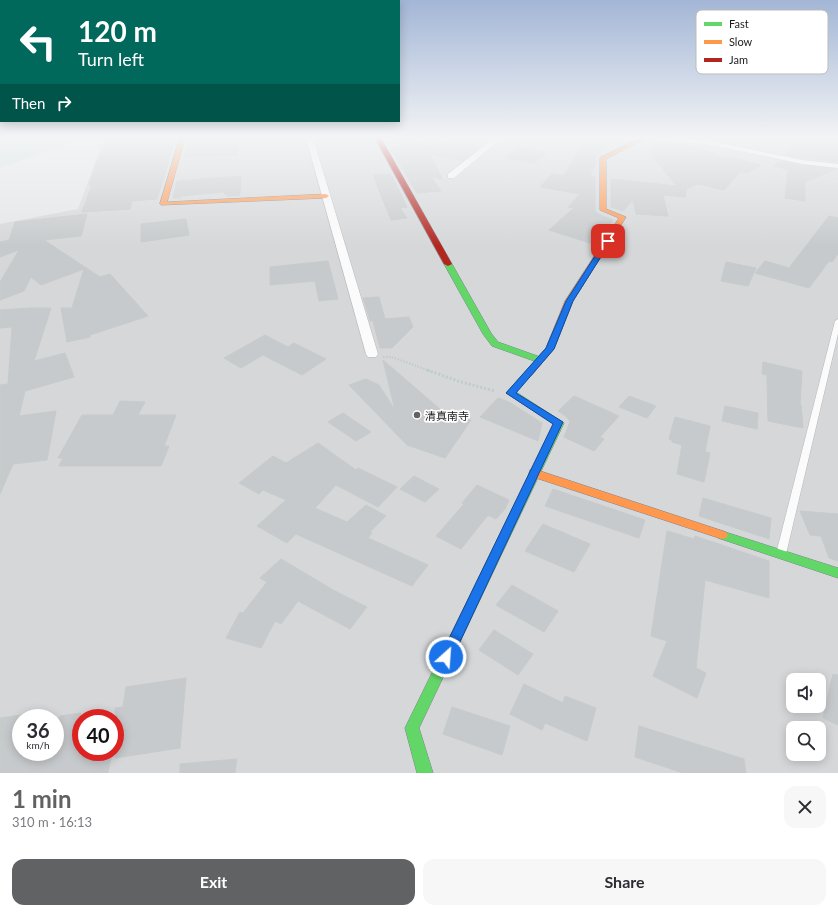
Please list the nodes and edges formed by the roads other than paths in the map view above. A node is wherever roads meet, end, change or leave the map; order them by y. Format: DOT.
graph roads {
  1 [pos="172,174"];
  2 [pos="320,174"];
  3 [pos="398,174"];
  4 [pos="453,174"];
  5 [pos="603,174"];
  6 [pos="451,176"];
  7 [pos="326,196"];
  8 [pos="838,321"];
  9 [pos="372,354"];
  10 [pos="540,360"];
  11 [pos="534,473"];
  12 [pos="781,554"];
  13 [pos="838,573"];
  14 [pos="425,773"];
  1 -- 7 [label="street"];
  2 -- 7 [label="street"];
  3 -- 10 [label="street"];
  4 -- 6 [label="street"];
  5 -- 10 [label="street"];
  7 -- 9 [label="street"];
  8 -- 12 [label="lane"];
  10 -- 11 [label="street"];
  11 -- 12 [label="street"];
  11 -- 14 [label="street"];
  12 -- 13 [label="street"];
}
